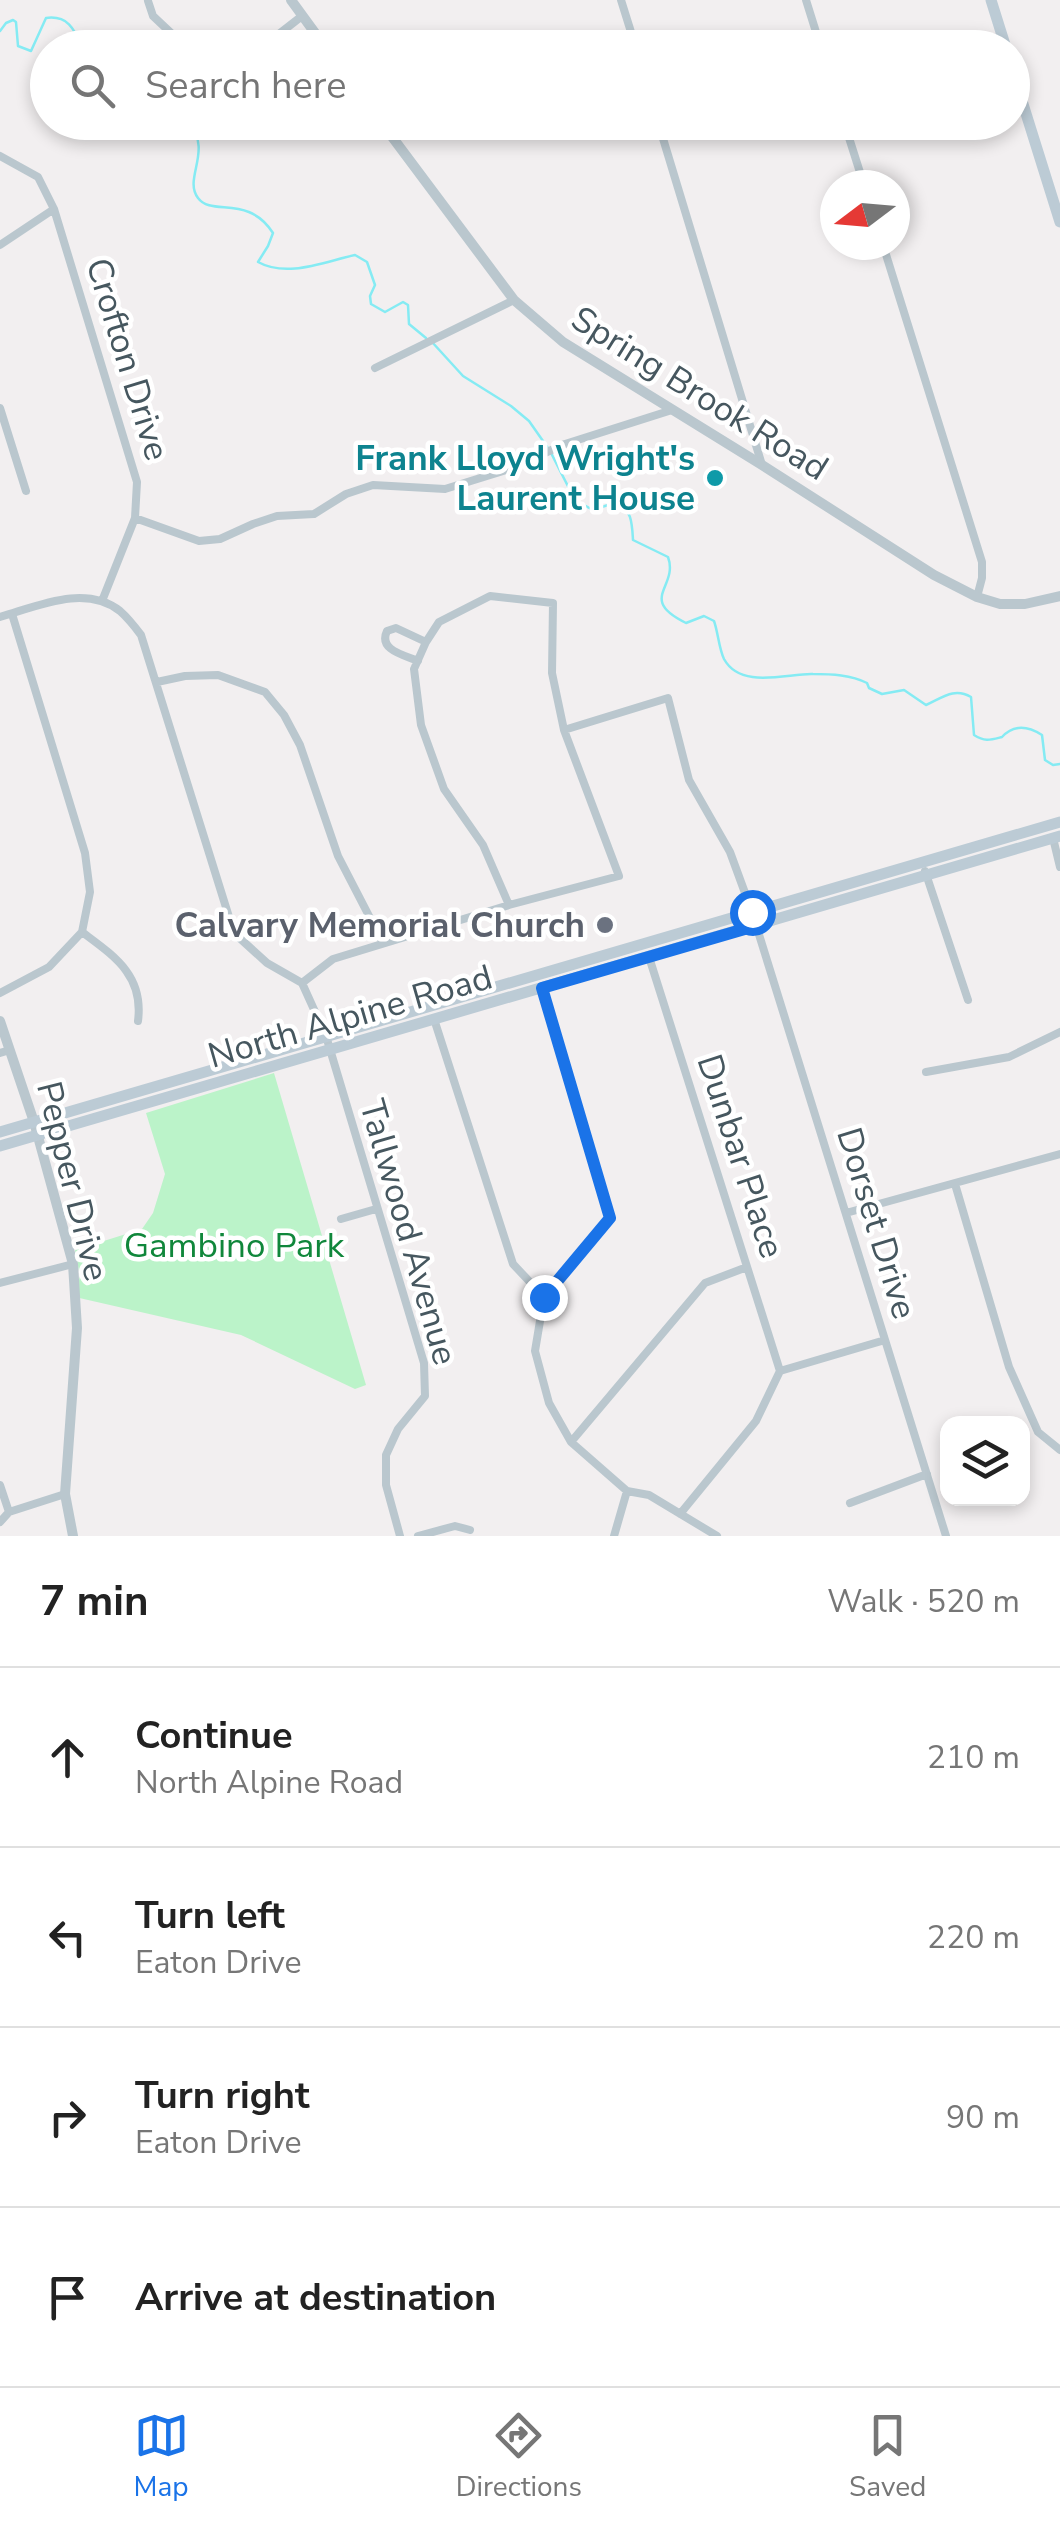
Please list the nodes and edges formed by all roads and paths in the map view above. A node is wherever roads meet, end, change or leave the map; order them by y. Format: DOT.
graph roads {
  1 [pos="291,0"];
  2 [pos="621,0"];
  3 [pos="806,0"];
  4 [pos="991,0"];
  5 [pos="148,1"];
  6 [pos="302,16"];
  7 [pos="168,30"];
  8 [pos="284,30"];
  9 [pos="312,30"];
  10 [pos="630,30"];
  11 [pos="815,30"];
  12 [pos="1000,30"];
  13 [pos="1030,119"];
  14 [pos="394,140"];
  15 [pos="663,140"];
  16 [pos="850,140"];
  17 [pos="0,156"];
  18 [pos="859,170"];
  19 [pos="1055,188"];
  20 [pos="54,209"];
  21 [pos="1060,222"];
  22 [pos="0,245"];
  23 [pos="887,260"];
  24 [pos="514,300"];
  25 [pos="375,368"];
  26 [pos="0,408"];
  27 [pos="672,410"];
  28 [pos="762,464"];
  29 [pos="26,491"];
  30 [pos="135,518"];
  31 [pos="977,596"];
  32 [pos="1060,596"];
  33 [pos="102,601"];
  34 [pos="12,614"];
  35 [pos="0,617"];
  36 [pos="426,642"];
  37 [pos="416,665"];
  38 [pos="157,682"];
  39 [pos="564,730"];
  40 [pos="1060,822"];
  41 [pos="1056,837"];
  42 [pos="922,862"];
  43 [pos="1060,867"];
  44 [pos="926,876"];
  45 [pos="509,905"];
  46 [pos="752,912"];
  47 [pos="755,926"];
  48 [pos="82,932"];
  49 [pos="383,943"];
  50 [pos="648,957"];
  51 [pos="538,974"];
  52 [pos="302,983"];
  53 [pos="542,988"];
  54 [pos="0,993"];
  55 [pos="968,1000"];
  56 [pos="434,1019"];
  57 [pos="0,1021"];
  58 [pos="138,1021"];
  59 [pos="1060,1032"];
  60 [pos="326,1036"];
  61 [pos="329,1050"];
  62 [pos="5,1052"];
  63 [pos="926,1072"];
  64 [pos="34,1122"];
  65 [pos="0,1132"];
  66 [pos="38,1136"];
  67 [pos="0,1146"];
  68 [pos="1060,1154"];
  69 [pos="955,1184"];
  70 [pos="376,1208"];
  71 [pos="846,1212"];
  72 [pos="342,1219"];
  73 [pos="73,1264"];
  74 [pos="747,1267"];
  75 [pos="0,1283"];
  76 [pos="544,1297"];
  77 [pos="885,1340"];
  78 [pos="780,1372"];
  79 [pos="570,1442"];
  80 [pos="1060,1450"];
  81 [pos="927,1474"];
  82 [pos="0,1485"];
  83 [pos="627,1491"];
  84 [pos="65,1494"];
  85 [pos="850,1503"];
  86 [pos="8,1512"];
  87 [pos="680,1514"];
  88 [pos="0,1522"];
  89 [pos="470,1530"];
  90 [pos="73,1536"];
  91 [pos="400,1536"];
  92 [pos="418,1536"];
  93 [pos="614,1536"];
  94 [pos="717,1536"];
  95 [pos="946,1536"];
  1 -- 6 [label="street"];
  2 -- 10 [label="street"];
  3 -- 11 [label="street"];
  4 -- 12 [label="main road"];
  5 -- 7 [label="street"];
  6 -- 8 [label="street"];
  6 -- 9 [label="street"];
  13 -- 19 [label="main road"];
  14 -- 24 [label="street, Spring Brook Road"];
  15 -- 28 [label="street"];
  16 -- 18 [label="street"];
  17 -- 20 [label="street, Crofton Drive"];
  19 -- 21 [label="main road"];
  20 -- 22 [label="street"];
  20 -- 30 [label="street, Crofton Drive"];
  23 -- 31 [label="street"];
  24 -- 25 [label="street"];
  24 -- 27 [label="street, Spring Brook Road"];
  26 -- 29 [label="street"];
  27 -- 28 [label="street, Spring Brook Road"];
  27 -- 30 [label="street"];
  28 -- 31 [label="street, Spring Brook Road"];
  30 -- 33 [label="street, Crofton Drive"];
  31 -- 32 [label="street, Spring Brook Road"];
  33 -- 34 [label="street"];
  33 -- 38 [label="street"];
  34 -- 35 [label="street"];
  34 -- 48 [label="street"];
  36 -- 37 [label="street"];
  36 -- 37 [label="street"];
  36 -- 39 [label="street"];
  37 -- 45 [label="street"];
  38 -- 49 [label="street"];
  38 -- 52 [label="street"];
  39 -- 45 [label="street"];
  39 -- 46 [label="street, Dorset Drive"];
  40 -- 42 [label="main road, North Alpine Road"];
  41 -- 43 [label="street"];
  41 -- 44 [label="main road, North Alpine Road"];
  42 -- 44 [label="street"];
  42 -- 46 [label="main road, North Alpine Road"];
  44 -- 47 [label="main road, North Alpine Road"];
  44 -- 55 [label="street"];
  45 -- 49 [label="street"];
  46 -- 47 [label="street, Dorset Drive"];
  46 -- 51 [label="main road, North Alpine Road"];
  47 -- 50 [label="main road, North Alpine Road"];
  47 -- 71 [label="street, Dorset Drive"];
  48 -- 54 [label="street"];
  48 -- 58 [label="street"];
  49 -- 52 [label="street"];
  50 -- 53 [label="main road, North Alpine Road"];
  50 -- 74 [label="street, Dunbar Place"];
  51 -- 53 [label="street"];
  51 -- 60 [label="main road, North Alpine Road"];
  52 -- 60 [label="street, Tallwood Avenue"];
  53 -- 56 [label="main road, North Alpine Road"];
  53 -- 76 [label="street"];
  56 -- 61 [label="main road, North Alpine Road"];
  56 -- 76 [label="street"];
  57 -- 62 [label="street, Pepper Drive"];
  59 -- 63 [label="street"];
  60 -- 61 [label="street, Tallwood Avenue"];
  60 -- 64 [label="main road, North Alpine Road"];
  61 -- 66 [label="main road, North Alpine Road"];
  61 -- 70 [label="street, Tallwood Avenue"];
  62 -- 64 [label="street, Pepper Drive"];
  64 -- 65 [label="main road, North Alpine Road"];
  64 -- 66 [label="street, Pepper Drive"];
  66 -- 67 [label="main road, North Alpine Road"];
  66 -- 73 [label="street, Pepper Drive"];
  68 -- 69 [label="street"];
  69 -- 71 [label="street"];
  69 -- 80 [label="street"];
  70 -- 72 [label="street"];
  70 -- 91 [label="street, Tallwood Avenue"];
  71 -- 77 [label="street, Dorset Drive"];
  73 -- 75 [label="street"];
  73 -- 84 [label="street, Pepper Drive"];
  74 -- 78 [label="street, Dunbar Place"];
  74 -- 79 [label="street"];
  76 -- 79 [label="street"];
  77 -- 78 [label="street"];
  77 -- 81 [label="street, Dorset Drive"];
  78 -- 87 [label="street"];
  79 -- 83 [label="street"];
  81 -- 85 [label="street"];
  81 -- 95 [label="street, Dorset Drive"];
  82 -- 86 [label="street"];
  83 -- 87 [label="street"];
  83 -- 93 [label="street"];
  84 -- 86 [label="street"];
  84 -- 90 [label="street, Pepper Drive"];
  86 -- 88 [label="street"];
  87 -- 94 [label="street"];
  89 -- 92 [label="street"];
}
